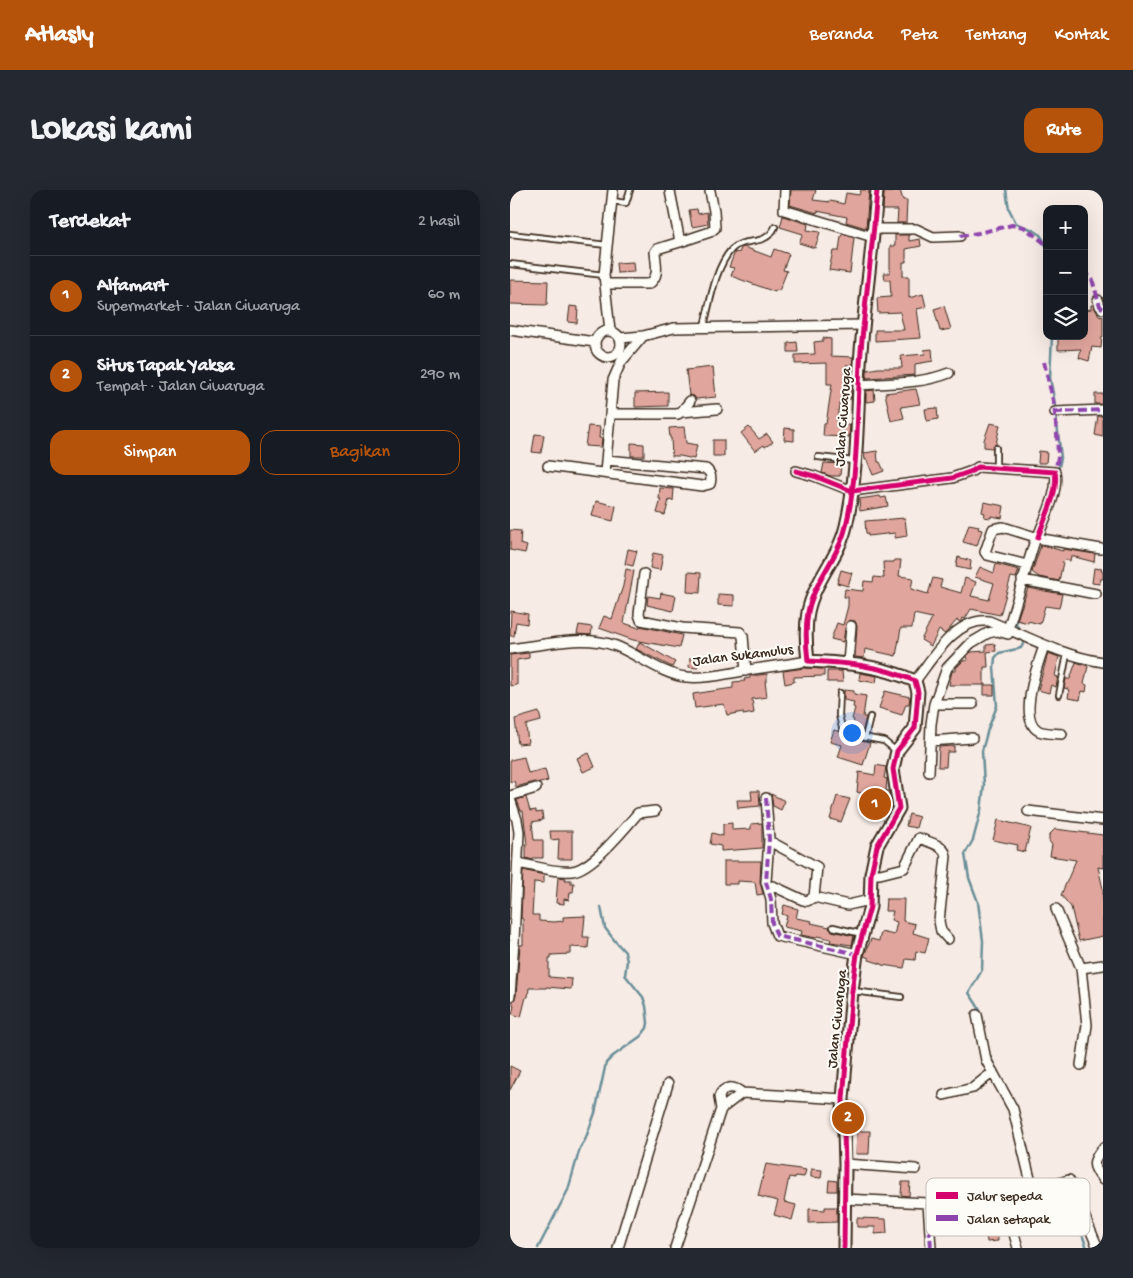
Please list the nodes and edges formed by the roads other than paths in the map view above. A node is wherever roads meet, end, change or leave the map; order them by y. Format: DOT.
graph roads {
  1 [pos="613,190"];
  2 [pos="630,190"];
  3 [pos="785,190"];
  4 [pos="877,190"];
  5 [pos="670,191"];
  6 [pos="710,192"];
  7 [pos="612,201"];
  8 [pos="775,227"];
  9 [pos="874,233"];
  10 [pos="510,234"];
  11 [pos="960,236"];
  12 [pos="680,242"];
  13 [pos="608,245"];
  14 [pos="510,264"];
  15 [pos="604,279"];
  16 [pos="1098,300"];
  17 [pos="1103,310"];
  18 [pos="863,324"];
  19 [pos="704,326"];
  20 [pos="510,330"];
  21 [pos="610,331"];
  22 [pos="643,336"];
  23 [pos="620,338"];
  24 [pos="595,342"];
  25 [pos="950,373"];
  26 [pos="859,385"];
  27 [pos="690,401"];
  28 [pos="717,409"];
  29 [pos="1103,410"];
  30 [pos="681,412"];
  31 [pos="1055,412"];
  32 [pos="611,414"];
  33 [pos="996,448"];
  34 [pos="818,457"];
  35 [pos="606,460"];
  36 [pos="854,461"];
  37 [pos="548,466"];
  38 [pos="996,467"];
  39 [pos="796,471"];
  40 [pos="605,473"];
  41 [pos="852,491"];
  42 [pos="1037,537"];
  43 [pos="1101,549"];
  44 [pos="1027,565"];
  45 [pos="644,574"];
  46 [pos="1022,580"];
  47 [pos="1096,594"];
  48 [pos="851,626"];
  49 [pos="1008,629"];
  50 [pos="1018,633"];
  51 [pos="1044,646"];
  52 [pos="510,649"];
  53 [pos="1067,654"];
  54 [pos="808,662"];
  55 [pos="1103,662"];
  56 [pos="848,663"];
  57 [pos="746,671"];
  58 [pos="916,681"];
  59 [pos="840,693"];
  60 [pos="1059,695"];
  61 [pos="934,704"];
  62 [pos="972,704"];
  63 [pos="870,717"];
  64 [pos="1062,734"];
  65 [pos="865,738"];
  66 [pos="972,738"];
  67 [pos="930,741"];
  68 [pos="896,751"];
  69 [pos="929,772"];
  70 [pos="536,788"];
  71 [pos="510,797"];
  72 [pos="766,798"];
  73 [pos="655,811"];
  74 [pos="1028,811"];
  75 [pos="1103,820"];
  76 [pos="773,843"];
  77 [pos="518,864"];
  78 [pos="871,874"];
  79 [pos="513,885"];
  80 [pos="773,886"];
  81 [pos="814,897"];
  82 [pos="870,900"];
  83 [pos="1056,909"];
  84 [pos="833,927"];
  85 [pos="863,934"];
  86 [pos="948,939"];
  87 [pos="858,954"];
  88 [pos="1103,965"];
  89 [pos="1081,968"];
  90 [pos="852,991"];
  91 [pos="510,996"];
  92 [pos="901,997"];
  93 [pos="977,1015"];
  94 [pos="1081,1065"];
  95 [pos="993,1072"];
  96 [pos="668,1084"];
  97 [pos="742,1093"];
  98 [pos="944,1095"];
  99 [pos="843,1099"];
  100 [pos="721,1109"];
  101 [pos="1103,1148"];
  102 [pos="845,1164"];
  103 [pos="916,1170"];
  104 [pos="1030,1178"];
  105 [pos="1103,1180"];
  106 [pos="844,1198"];
  107 [pos="926,1203"];
  108 [pos="1090,1229"];
  109 [pos="618,1248"];
  110 [pos="675,1248"];
  111 [pos="844,1248"];
  112 [pos="1098,1248"];
  1 -- 7 [label="street"];
  2 -- 7 [label="lane"];
  3 -- 9 [label="street"];
  4 -- 9 [label="street, Jalan Ciwaruga"];
  5 -- 12 [label="street"];
  6 -- 12 [label="street"];
  7 -- 13 [label="street"];
  8 -- 19 [label="lane"];
  9 -- 11 [label="street"];
  9 -- 18 [label="street, Jalan Ciwaruga"];
  10 -- 13 [label="lane"];
  12 -- 15 [label="street"];
  13 -- 15 [label="street"];
  14 -- 15 [label="lane"];
  15 -- 21 [label="street"];
  16 -- 17 [label="street"];
  18 -- 19 [label="street"];
  18 -- 26 [label="street, Jalan Ciwaruga"];
  19 -- 22 [label="street"];
  20 -- 24 [label="street"];
  21 -- 23 [label="street"];
  21 -- 24 [label="street"];
  22 -- 23 [label="street"];
  22 -- 32 [label="street"];
  23 -- 24 [label="street"];
  25 -- 26 [label="street"];
  26 -- 36 [label="street, Jalan Ciwaruga"];
  27 -- 30 [label="street"];
  28 -- 30 [label="street"];
  29 -- 31 [label="street"];
  30 -- 32 [label="street"];
  32 -- 35 [label="street"];
  33 -- 38 [label="lane"];
  34 -- 36 [label="lane"];
  35 -- 40 [label="street"];
  35 -- 40 [label="street"];
  36 -- 41 [label="street, Jalan Ciwaruga"];
  37 -- 40 [label="street"];
  38 -- 41 [label="street"];
  38 -- 42 [label="street"];
  39 -- 41 [label="street"];
  41 -- 54 [label="street, Jalan Ciwaruga"];
  42 -- 43 [label="street"];
  42 -- 44 [label="street"];
  42 -- 44 [label="street"];
  44 -- 46 [label="street"];
  45 -- 57 [label="street"];
  46 -- 47 [label="street"];
  46 -- 49 [label="street"];
  48 -- 56 [label="street"];
  49 -- 50 [label="street"];
  49 -- 58 [label="street"];
  50 -- 51 [label="street"];
  50 -- 61 [label="street"];
  51 -- 53 [label="street"];
  51 -- 64 [label="street"];
  52 -- 57 [label="street, Jalan Sukamulus"];
  53 -- 55 [label="street"];
  53 -- 60 [label="lane"];
  54 -- 56 [label="street"];
  54 -- 57 [label="street, Jalan Sukamulus"];
  56 -- 58 [label="street"];
  58 -- 68 [label="street"];
  59 -- 65 [label="lane"];
  61 -- 62 [label="street"];
  61 -- 67 [label="street"];
  63 -- 65 [label="lane"];
  65 -- 68 [label="lane"];
  66 -- 67 [label="street"];
  67 -- 69 [label="street"];
  68 -- 78 [label="street, Jalan Ciwaruga"];
  70 -- 71 [label="street"];
  71 -- 77 [label="street"];
  72 -- 87 [label="street"];
  73 -- 77 [label="street"];
  74 -- 75 [label="street"];
  76 -- 81 [label="street"];
  77 -- 79 [label="street"];
  78 -- 82 [label="street, Jalan Ciwaruga"];
  78 -- 86 [label="street"];
  79 -- 91 [label="street"];
  80 -- 81 [label="street"];
  81 -- 82 [label="street"];
  82 -- 85 [label="street, Jalan Ciwaruga"];
  83 -- 89 [label="street"];
  84 -- 85 [label="lane"];
  85 -- 87 [label="street, Jalan Ciwaruga"];
  87 -- 90 [label="street, Jalan Ciwaruga"];
  88 -- 89 [label="street"];
  89 -- 94 [label="street"];
  90 -- 92 [label="lane"];
  90 -- 99 [label="street, Jalan Ciwaruga"];
  93 -- 95 [label="street"];
  95 -- 98 [label="street"];
  95 -- 104 [label="street"];
  96 -- 109 [label="street"];
  97 -- 99 [label="street"];
  97 -- 100 [label="street"];
  97 -- 100 [label="street"];
  99 -- 102 [label="street, Jalan Ciwaruga"];
  100 -- 110 [label="street"];
  101 -- 105 [label="street"];
  102 -- 103 [label="street"];
  102 -- 106 [label="street, Jalan Ciwaruga"];
  106 -- 107 [label="street"];
  106 -- 111 [label="street, Jalan Ciwaruga"];
  108 -- 112 [label="street"];
}
